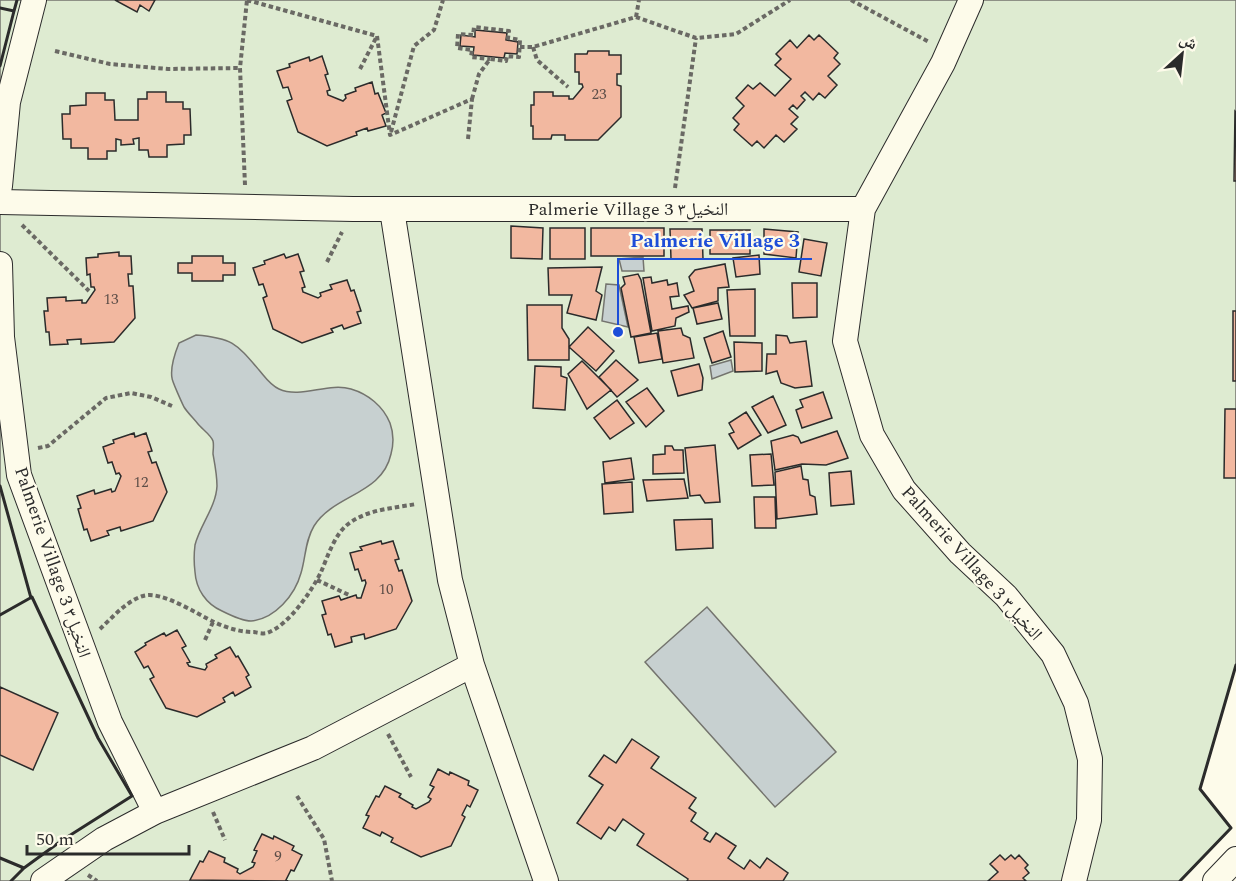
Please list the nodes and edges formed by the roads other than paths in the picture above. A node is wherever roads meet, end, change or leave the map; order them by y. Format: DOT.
graph roads {
  1 [pos="34,0"];
  2 [pos="971,0"];
  3 [pos="0,186"];
  4 [pos="863,209"];
  5 [pos="393,210"];
  6 [pos="8,211"];
  7 [pos="0,264"];
  8 [pos="472,665"];
  9 [pos="155,812"];
  10 [pos="1236,859"];
  11 [pos="43,881"];
  12 [pos="546,881"];
  13 [pos="1074,881"];
  14 [pos="1215,881"];
  1 -- 3 [label="street"];
  2 -- 4 [label="street, Palmerie Village 3 النخيل٣"];
  4 -- 5 [label="street, Palmerie Village 3 النخيل٣"];
  4 -- 13 [label="street, Palmerie Village 3 النخيل٣"];
  5 -- 6 [label="street, Palmerie Village 3 النخيل٣"];
  5 -- 8 [label="street"];
  7 -- 9 [label="street, Palmerie Village 3 النخيل٣"];
  8 -- 9 [label="street"];
  8 -- 12 [label="street"];
  9 -- 11 [label="street"];
  10 -- 14 [label="street"];
}
